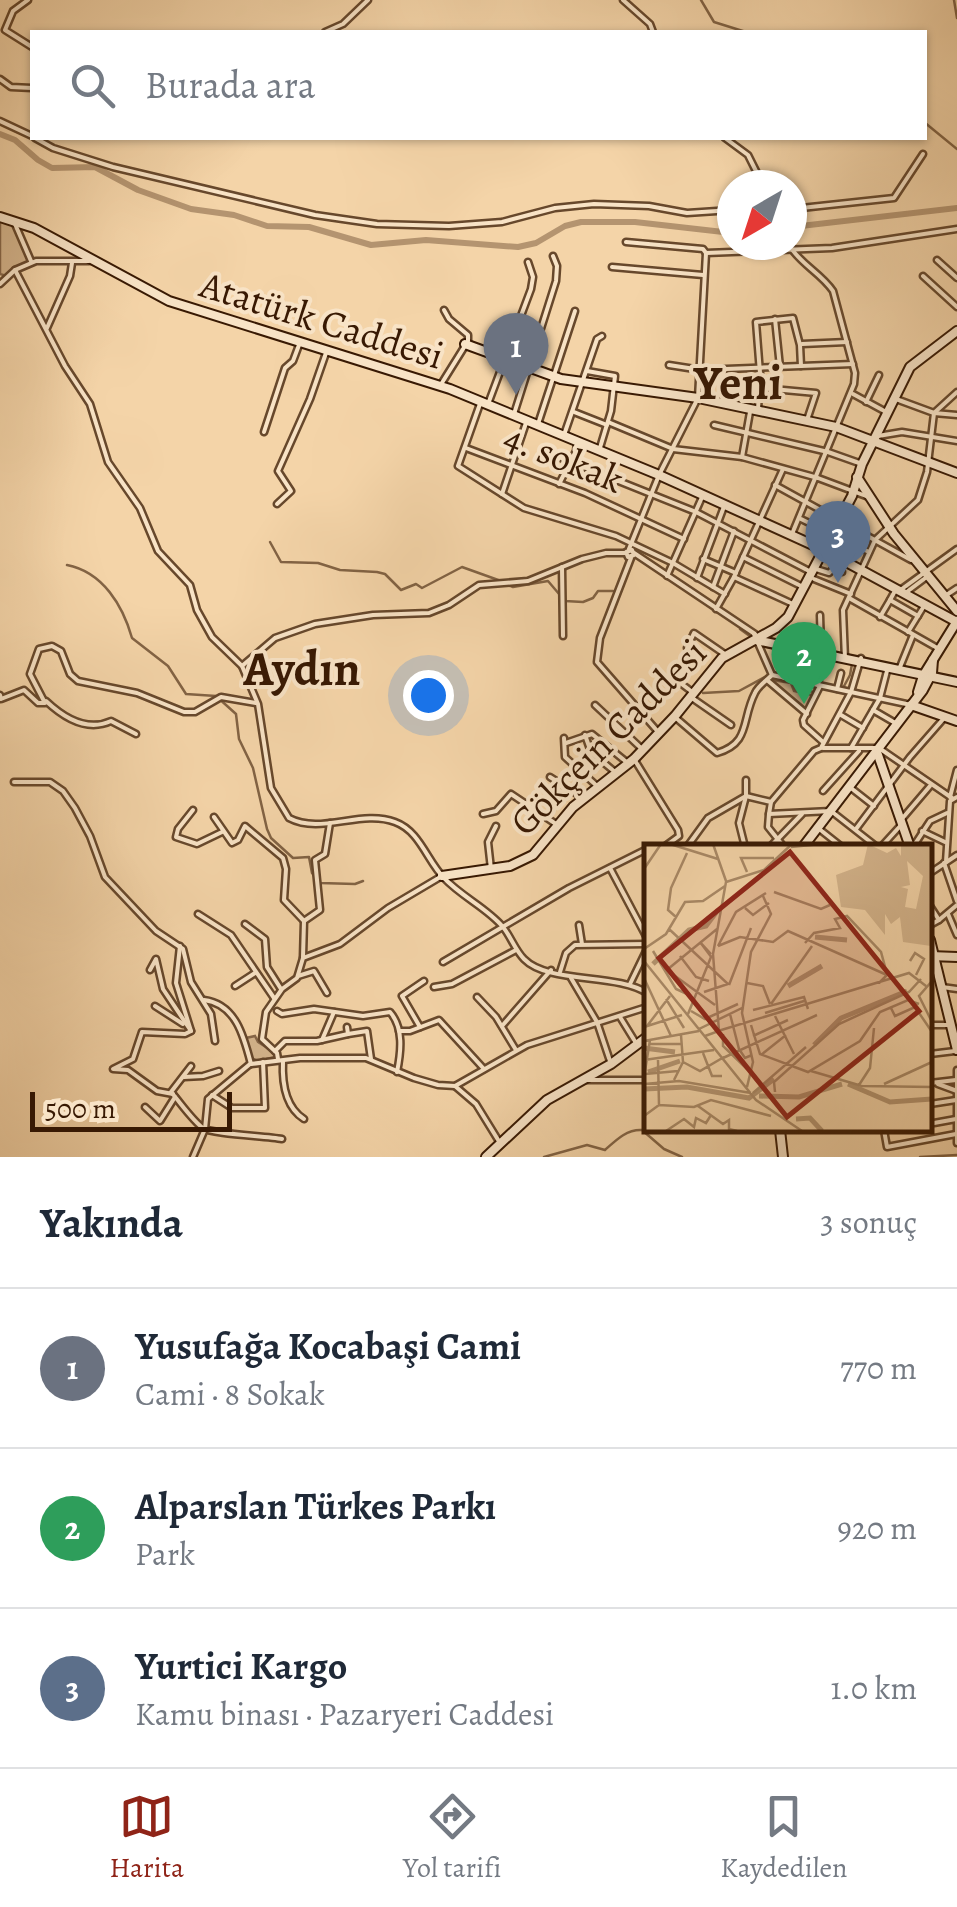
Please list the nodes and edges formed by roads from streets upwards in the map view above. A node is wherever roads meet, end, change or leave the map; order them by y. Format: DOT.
graph roads {
  1 [pos="28,0"];
  2 [pos="368,0"];
  3 [pos="623,0"];
  4 [pos="330,30"];
  5 [pos="652,30"];
  6 [pos="30,45"];
  7 [pos="0,80"];
  8 [pos="30,88"];
  9 [pos="0,121"];
  10 [pos="30,135"];
  11 [pos="39,140"];
  12 [pos="727,140"];
  13 [pos="923,154"];
  14 [pos="756,170"];
  15 [pos="807,207"];
  16 [pos="717,211"];
  17 [pos="0,218"];
  18 [pos="14,221"];
  19 [pos="957,229"];
  20 [pos="626,242"];
  21 [pos="807,247"];
  22 [pos="717,252"];
  23 [pos="706,253"];
  24 [pos="553,256"];
  25 [pos="804,260"];
  26 [pos="937,260"];
  27 [pos="32,261"];
  28 [pos="94,261"];
  29 [pos="528,262"];
  30 [pos="72,263"];
  31 [pos="612,267"];
  32 [pos="15,270"];
  33 [pos="704,275"];
  34 [pos="923,276"];
  35 [pos="957,278"];
  36 [pos="0,284"];
  37 [pos="957,307"];
  38 [pos="444,310"];
  39 [pos="576,311"];
  40 [pos="775,319"];
  41 [pos="46,328"];
  42 [pos="602,336"];
  43 [pos="955,336"];
  44 [pos="846,342"];
  45 [pos="300,343"];
  46 [pos="466,344"];
  47 [pos="800,344"];
  48 [pos="326,350"];
  49 [pos="505,360"];
  50 [pos="670,364"];
  51 [pos="853,364"];
  52 [pos="801,366"];
  53 [pos="760,367"];
  54 [pos="780,367"];
  55 [pos="530,370"];
  56 [pos="587,370"];
  57 [pos="702,370"];
  58 [pos="879,375"];
  59 [pos="553,377"];
  60 [pos="583,382"];
  61 [pos="440,386"];
  62 [pos="614,388"];
  63 [pos="760,388"];
  64 [pos="957,392"];
  65 [pos="851,393"];
  66 [pos="698,398"];
  67 [pos="895,398"];
  68 [pos="484,402"];
  69 [pos="866,402"];
  70 [pos="754,409"];
  71 [pos="573,411"];
  72 [pos="888,413"];
  73 [pos="934,413"];
  74 [pos="514,414"];
  75 [pos="957,415"];
  76 [pos="527,419"];
  77 [pos="806,420"];
  78 [pos="538,424"];
  79 [pos="607,424"];
  80 [pos="714,425"];
  81 [pos="836,427"];
  82 [pos="264,432"];
  83 [pos="746,434"];
  84 [pos="564,436"];
  85 [pos="929,438"];
  86 [pos="876,439"];
  87 [pos="957,441"];
  88 [pos="577,442"];
  89 [pos="466,448"];
  90 [pos="673,449"];
  91 [pos="599,451"];
  92 [pos="546,452"];
  93 [pos="828,452"];
  94 [pos="742,457"];
  95 [pos="571,463"];
  96 [pos="862,464"];
  97 [pos="928,464"];
  98 [pos="513,466"];
  99 [pos="783,468"];
  100 [pos="957,473"];
  101 [pos="659,475"];
  102 [pos="857,477"];
  103 [pos="818,478"];
  104 [pos="559,484"];
  105 [pos="775,486"];
  106 [pos="854,490"];
  107 [pos="651,493"];
  108 [pos="502,494"];
  109 [pos="703,495"];
  110 [pos="872,498"];
  111 [pos="277,504"];
  112 [pos="725,504"];
  113 [pos="807,504"];
  114 [pos="696,512"];
  115 [pos="800,519"];
  116 [pos="640,520"];
  117 [pos="760,520"];
  118 [pos="717,521"];
  119 [pos="839,522"];
  120 [pos="888,525"];
  121 [pos="734,530"];
  122 [pos="792,534"];
  123 [pos="833,534"];
  124 [pos="752,539"];
  125 [pos="684,540"];
  126 [pos="875,540"];
  127 [pos="824,550"];
  128 [pos="957,550"];
  129 [pos="869,552"];
  130 [pos="630,553"];
  131 [pos="744,556"];
  132 [pos="704,559"];
  133 [pos="673,563"];
  134 [pos="721,565"];
  135 [pos="562,567"];
  136 [pos="863,570"];
  137 [pos="924,570"];
  138 [pos="842,572"];
  139 [pos="812,573"];
  140 [pos="735,575"];
  141 [pos="667,576"];
  142 [pos="697,578"];
  143 [pos="713,587"];
  144 [pos="803,587"];
  145 [pos="957,588"];
  146 [pos="900,591"];
  147 [pos="725,594"];
  148 [pos="850,596"];
  149 [pos="945,596"];
  150 [pos="890,600"];
  151 [pos="794,605"];
  152 [pos="924,606"];
  153 [pos="716,608"];
  154 [pos="957,611"];
  155 [pos="820,615"];
  156 [pos="880,616"];
  157 [pos="918,616"];
  158 [pos="957,622"];
  159 [pos="776,628"];
  160 [pos="910,633"];
  161 [pos="563,636"];
  162 [pos="757,637"];
  163 [pos="946,638"];
  164 [pos="780,641"];
  165 [pos="957,644"];
  166 [pos="687,648"];
  167 [pos="940,649"];
  168 [pos="788,650"];
  169 [pos="823,655"];
  170 [pos="726,656"];
  171 [pos="846,657"];
  172 [pos="860,660"];
  173 [pos="242,666"];
  174 [pos="888,668"];
  175 [pos="900,668"];
  176 [pos="841,673"];
  177 [pos="928,674"];
  178 [pos="671,676"];
  179 [pos="769,678"];
  180 [pos="784,678"];
  181 [pos="957,680"];
  182 [pos="819,685"];
  183 [pos="836,689"];
  184 [pos="851,692"];
  185 [pos="0,695"];
  186 [pos="694,696"];
  187 [pos="880,698"];
  188 [pos="46,701"];
  189 [pos="258,704"];
  190 [pos="595,705"];
  191 [pos="912,705"];
  192 [pos="873,710"];
  193 [pos="807,714"];
  194 [pos="840,715"];
  195 [pos="675,716"];
  196 [pos="945,718"];
  197 [pos="957,721"];
  198 [pos="897,724"];
  199 [pos="731,725"];
  200 [pos="862,728"];
  201 [pos="659,732"];
  202 [pos="136,734"];
  203 [pos="585,734"];
  204 [pos="822,745"];
  205 [pos="851,748"];
  206 [pos="643,750"];
  207 [pos="859,750"];
  208 [pos="876,756"];
  209 [pos="631,762"];
  210 [pos="903,766"];
  211 [pos="957,770"];
  212 [pos="616,773"];
  213 [pos="550,777"];
  214 [pos="746,780"];
  215 [pos="14,782"];
  216 [pos="931,785"];
  217 [pos="598,786"];
  218 [pos="850,787"];
  219 [pos="889,787"];
  220 [pos="823,792"];
  221 [pos="746,796"];
  222 [pos="953,797"];
  223 [pos="583,798"];
  224 [pos="771,802"];
  225 [pos="874,806"];
  226 [pos="193,810"];
  227 [pos="832,811"];
  228 [pos="948,812"];
  229 [pos="484,814"];
  230 [pos="769,814"];
  231 [pos="802,814"];
  232 [pos="214,817"];
  233 [pos="330,822"];
  234 [pos="902,822"];
  235 [pos="496,826"];
  236 [pos="559,826"];
  237 [pos="818,828"];
  238 [pos="856,830"];
  239 [pos="922,831"];
  240 [pos="222,832"];
  241 [pos="778,840"];
  242 [pos="947,843"];
  243 [pos="667,844"];
  244 [pos="689,844"];
  245 [pos="744,844"];
  246 [pos="773,844"];
  247 [pos="781,844"];
  248 [pos="806,844"];
  249 [pos="838,844"];
  250 [pos="875,844"];
  251 [pos="882,844"];
  252 [pos="911,844"];
  253 [pos="914,844"];
  254 [pos="644,850"];
  255 [pos="957,856"];
  256 [pos="945,862"];
  257 [pos="491,868"];
  258 [pos="610,868"];
  259 [pos="932,872"];
  260 [pos="442,876"];
  261 [pos="957,903"];
  262 [pos="932,909"];
  263 [pos="198,914"];
  264 [pos="948,914"];
  265 [pos="939,920"];
  266 [pos="304,921"];
  267 [pos="245,924"];
  268 [pos="932,924"];
  269 [pos="502,926"];
  270 [pos="579,926"];
  271 [pos="957,936"];
  272 [pos="644,937"];
  273 [pos="644,943"];
  274 [pos="582,944"];
  275 [pos="180,946"];
  276 [pos="517,950"];
  277 [pos="644,950"];
  278 [pos="932,956"];
  279 [pos="957,957"];
  280 [pos="303,958"];
  281 [pos="932,959"];
  282 [pos="443,962"];
  283 [pos="150,970"];
  284 [pos="551,970"];
  285 [pos="255,973"];
  286 [pos="560,973"];
  287 [pos="298,976"];
  288 [pos="570,977"];
  289 [pos="424,981"];
  290 [pos="630,984"];
  291 [pos="236,986"];
  292 [pos="434,987"];
  293 [pos="941,988"];
  294 [pos="957,989"];
  295 [pos="282,990"];
  296 [pos="644,991"];
  297 [pos="327,993"];
  298 [pos="476,997"];
  299 [pos="274,999"];
  300 [pos="204,1000"];
  301 [pos="154,1006"];
  302 [pos="644,1008"];
  303 [pos="334,1010"];
  304 [pos="276,1011"];
  305 [pos="620,1017"];
  306 [pos="597,1022"];
  307 [pos="184,1024"];
  308 [pos="932,1025"];
  309 [pos="950,1025"];
  310 [pos="502,1026"];
  311 [pos="420,1028"];
  312 [pos="191,1031"];
  313 [pos="399,1032"];
  314 [pos="644,1039"];
  315 [pos="322,1040"];
  316 [pos="215,1041"];
  317 [pos="637,1044"];
  318 [pos="516,1050"];
  319 [pos="957,1050"];
  320 [pos="275,1051"];
  321 [pos="932,1054"];
  322 [pos="371,1059"];
  323 [pos="281,1060"];
  324 [pos="262,1062"];
  325 [pos="251,1064"];
  326 [pos="611,1064"];
  327 [pos="190,1066"];
  328 [pos="484,1069"];
  329 [pos="219,1070"];
  330 [pos="957,1070"];
  331 [pos="397,1072"];
  332 [pos="184,1076"];
  333 [pos="585,1080"];
  334 [pos="644,1080"];
  335 [pos="956,1080"];
  336 [pos="932,1083"];
  337 [pos="456,1086"];
  338 [pos="957,1091"];
  339 [pos="212,1095"];
  340 [pos="174,1096"];
  341 [pos="956,1100"];
  342 [pos="145,1107"];
  343 [pos="304,1119"];
  344 [pos="956,1119"];
  345 [pos="934,1123"];
  346 [pos="205,1129"];
  347 [pos="780,1132"];
  348 [pos="884,1132"];
  349 [pos="956,1134"];
  350 [pos="282,1139"];
  351 [pos="500,1143"];
  352 [pos="957,1143"];
  353 [pos="193,1157"];
  354 [pos="486,1157"];
  355 [pos="783,1157"];
  1 -- 6 [label="street"];
  2 -- 4 [label="street"];
  3 -- 5 [label="street"];
  7 -- 8 [label="street"];
  9 -- 10 [label="street"];
  11 -- 16 [label="street"];
  12 -- 14 [label="street"];
  13 -- 15 [label="street"];
  17 -- 18 [label="street, Atatürk Caddesi"];
  18 -- 27 [label="street"];
  18 -- 28 [label="street, Atatürk Caddesi"];
  19 -- 21 [label="street"];
  20 -- 23 [label="street"];
  22 -- 23 [label="street"];
  23 -- 33 [label="street"];
  24 -- 55 [label="street"];
  25 -- 44 [label="street"];
  26 -- 35 [label="street"];
  27 -- 30 [label="street"];
  27 -- 32 [label="street"];
  28 -- 30 [label="street"];
  28 -- 45 [label="street, Atatürk Caddesi"];
  29 -- 49 [label="street"];
  30 -- 41 [label="street"];
  31 -- 33 [label="street"];
  32 -- 36 [label="street"];
  32 -- 41 [label="street"];
  33 -- 57 [label="street"];
  34 -- 37 [label="street"];
  38 -- 46 [label="street"];
  39 -- 59 [label="street"];
  40 -- 47 [label="street"];
  40 -- 53 [label="street"];
  40 -- 54 [label="street"];
  41 -- 173 [label="street"];
  42 -- 56 [label="street"];
  43 -- 67 [label="street, Gökçein Caddesi"];
  44 -- 47 [label="street"];
  44 -- 51 [label="street"];
  45 -- 48 [label="street, Atatürk Caddesi"];
  45 -- 82 [label="street"];
  46 -- 49 [label="street"];
  46 -- 61 [label="street"];
  47 -- 52 [label="street"];
  48 -- 61 [label="street, Atatürk Caddesi"];
  48 -- 111 [label="street"];
  49 -- 55 [label="street"];
  49 -- 68 [label="street"];
  50 -- 57 [label="street"];
  51 -- 52 [label="street"];
  51 -- 65 [label="street"];
  52 -- 54 [label="street"];
  53 -- 54 [label="street"];
  53 -- 57 [label="street"];
  53 -- 63 [label="street"];
  55 -- 59 [label="street"];
  55 -- 74 [label="street"];
  56 -- 60 [label="street"];
  56 -- 62 [label="street"];
  57 -- 66 [label="street"];
  58 -- 69 [label="street"];
  59 -- 60 [label="street"];
  59 -- 78 [label="street"];
  60 -- 62 [label="street"];
  60 -- 71 [label="street"];
  61 -- 68 [label="street, Atatürk Caddesi"];
  62 -- 66 [label="street"];
  62 -- 79 [label="street"];
  63 -- 70 [label="street"];
  63 -- 77 [label="street"];
  64 -- 73 [label="street"];
  65 -- 69 [label="street"];
  65 -- 81 [label="street"];
  66 -- 70 [label="street"];
  66 -- 90 [label="street"];
  67 -- 72 [label="street, Gökçein Caddesi"];
  67 -- 73 [label="street"];
  68 -- 74 [label="street, Atatürk Caddesi"];
  68 -- 89 [label="street"];
  69 -- 72 [label="street"];
  70 -- 77 [label="street"];
  70 -- 83 [label="street"];
  71 -- 79 [label="street"];
  71 -- 84 [label="street"];
  72 -- 86 [label="street, Gökçein Caddesi"];
  73 -- 75 [label="street"];
  73 -- 85 [label="street"];
  74 -- 76 [label="street, Atatürk Caddesi"];
  76 -- 78 [label="street, Atatürk Caddesi"];
  76 -- 98 [label="street"];
  77 -- 81 [label="street"];
  78 -- 84 [label="street, Atatürk Caddesi"];
  79 -- 90 [label="street"];
  79 -- 91 [label="street"];
  80 -- 83 [label="street"];
  81 -- 86 [label="street"];
  81 -- 93 [label="street"];
  83 -- 93 [label="street"];
  83 -- 94 [label="street"];
  84 -- 88 [label="street, Atatürk Caddesi"];
  85 -- 86 [label="street"];
  85 -- 87 [label="street"];
  85 -- 97 [label="street"];
  86 -- 96 [label="street, Gökçein Caddesi"];
  86 -- 97 [label="street"];
  88 -- 91 [label="street, Atatürk Caddesi"];
  88 -- 95 [label="street"];
  89 -- 98 [label="street, 4. sokak"];
  89 -- 108 [label="street"];
  90 -- 94 [label="street"];
  90 -- 101 [label="street"];
  91 -- 101 [label="street, Atatürk Caddesi"];
  92 -- 95 [label="street"];
  93 -- 96 [label="street"];
  93 -- 103 [label="street"];
  94 -- 99 [label="street"];
  95 -- 104 [label="street"];
  95 -- 107 [label="street"];
  96 -- 102 [label="street, Gökçein Caddesi"];
  97 -- 100 [label="street"];
  97 -- 120 [label="street"];
  98 -- 104 [label="street, 4. sokak"];
  98 -- 108 [label="street"];
  99 -- 103 [label="street"];
  99 -- 105 [label="street"];
  101 -- 107 [label="street"];
  101 -- 109 [label="street, Atatürk Caddesi"];
  102 -- 106 [label="street, Gökçein Caddesi"];
  102 -- 110 [label="street"];
  103 -- 106 [label="street"];
  103 -- 113 [label="street"];
  104 -- 116 [label="street, 4. sokak"];
  105 -- 113 [label="street"];
  105 -- 117 [label="street"];
  106 -- 110 [label="street"];
  106 -- 119 [label="street, Gökçein Caddesi"];
  107 -- 114 [label="street"];
  107 -- 116 [label="street"];
  108 -- 130 [label="street"];
  109 -- 112 [label="street, Atatürk Caddesi"];
  109 -- 114 [label="street"];
  110 -- 120 [label="street"];
  112 -- 117 [label="street, Atatürk Caddesi"];
  112 -- 118 [label="street"];
  113 -- 115 [label="street"];
  113 -- 119 [label="street"];
  114 -- 118 [label="street"];
  114 -- 125 [label="street"];
  115 -- 122 [label="street"];
  115 -- 123 [label="street"];
  116 -- 125 [label="street, 4. sokak"];
  116 -- 130 [label="street"];
  117 -- 122 [label="street, Atatürk Caddesi"];
  117 -- 124 [label="street"];
  118 -- 121 [label="street"];
  118 -- 132 [label="street"];
  119 -- 123 [label="street, Gökçein Caddesi"];
  119 -- 126 [label="street"];
  120 -- 126 [label="street"];
  120 -- 137 [label="street"];
  121 -- 124 [label="street"];
  121 -- 134 [label="street"];
  122 -- 127 [label="street, Atatürk Caddesi"];
  123 -- 127 [label="street, Gökçein Caddesi"];
  123 -- 129 [label="street"];
  124 -- 131 [label="street"];
  124 -- 139 [label="street"];
  125 -- 133 [label="street"];
  126 -- 129 [label="street"];
  126 -- 137 [label="street"];
  127 -- 136 [label="street, Atatürk Caddesi"];
  127 -- 139 [label="street, Gökçein Caddesi"];
  128 -- 137 [label="street"];
  129 -- 136 [label="street"];
  130 -- 133 [label="street"];
  130 -- 135 [label="street"];
  130 -- 141 [label="street"];
  130 -- 201 [label="street"];
  131 -- 140 [label="street"];
  131 -- 144 [label="street"];
  132 -- 134 [label="street"];
  132 -- 142 [label="street"];
  133 -- 141 [label="street"];
  133 -- 142 [label="street"];
  134 -- 140 [label="street"];
  134 -- 143 [label="street"];
  135 -- 161 [label="street"];
  135 -- 173 [label="street"];
  136 -- 146 [label="street, Atatürk Caddesi"];
  136 -- 148 [label="street"];
  137 -- 146 [label="street"];
  137 -- 149 [label="street"];
  138 -- 139 [label="street"];
  139 -- 144 [label="street, Gökçein Caddesi"];
  139 -- 148 [label="street"];
  140 -- 147 [label="street"];
  140 -- 151 [label="street"];
  141 -- 153 [label="street"];
  142 -- 143 [label="street"];
  143 -- 147 [label="street"];
  144 -- 151 [label="street, Gökçein Caddesi"];
  145 -- 149 [label="street"];
  146 -- 150 [label="street"];
  146 -- 152 [label="street, Atatürk Caddesi"];
  147 -- 153 [label="street"];
  148 -- 156 [label="street"];
  148 -- 171 [label="street"];
  149 -- 154 [label="street"];
  150 -- 156 [label="street"];
  150 -- 157 [label="street"];
  151 -- 159 [label="street, Gökçein Caddesi"];
  152 -- 157 [label="street"];
  152 -- 158 [label="street, Atatürk Caddesi"];
  153 -- 162 [label="street"];
  155 -- 169 [label="street"];
  156 -- 160 [label="street"];
  157 -- 160 [label="street"];
  158 -- 163 [label="street"];
  159 -- 162 [label="street, Gökçein Caddesi"];
  159 -- 164 [label="street"];
  160 -- 167 [label="street"];
  160 -- 175 [label="street"];
  162 -- 164 [label="street"];
  162 -- 168 [label="street"];
  162 -- 170 [label="street, Gökçein Caddesi"];
  162 -- 179 [label="street"];
  163 -- 165 [label="street"];
  163 -- 167 [label="street"];
  164 -- 169 [label="street"];
  166 -- 170 [label="street"];
  167 -- 177 [label="street"];
  168 -- 169 [label="street"];
  168 -- 180 [label="street"];
  169 -- 171 [label="street"];
  169 -- 182 [label="street"];
  170 -- 186 [label="street, Gökçein Caddesi"];
  171 -- 172 [label="street"];
  172 -- 174 [label="street"];
  172 -- 175 [label="street"];
  172 -- 184 [label="street"];
  173 -- 189 [label="street"];
  174 -- 175 [label="street"];
  174 -- 187 [label="street"];
  175 -- 177 [label="street"];
  176 -- 183 [label="street"];
  177 -- 181 [label="street"];
  177 -- 191 [label="street"];
  178 -- 186 [label="street"];
  179 -- 180 [label="street"];
  179 -- 193 [label="street"];
  179 -- 195 [label="street"];
  180 -- 182 [label="street"];
  182 -- 183 [label="street"];
  182 -- 193 [label="street"];
  183 -- 184 [label="street"];
  184 -- 187 [label="street"];
  184 -- 194 [label="street"];
  185 -- 188 [label="street"];
  186 -- 195 [label="street, Gökçein Caddesi"];
  186 -- 199 [label="street"];
  187 -- 191 [label="street"];
  187 -- 192 [label="street"];
  188 -- 189 [label="street"];
  188 -- 202 [label="street"];
  189 -- 233 [label="street"];
  190 -- 206 [label="street"];
  191 -- 196 [label="street"];
  191 -- 198 [label="street"];
  192 -- 198 [label="street"];
  192 -- 200 [label="street"];
  193 -- 204 [label="street"];
  194 -- 200 [label="street"];
  194 -- 204 [label="street"];
  195 -- 201 [label="street, Gökçein Caddesi"];
  196 -- 197 [label="street"];
  196 -- 210 [label="street"];
  198 -- 208 [label="street"];
  200 -- 205 [label="street"];
  201 -- 206 [label="street, Gökçein Caddesi"];
  203 -- 209 [label="street"];
  203 -- 212 [label="street"];
  203 -- 217 [label="street"];
  204 -- 205 [label="street"];
  204 -- 224 [label="street"];
  205 -- 207 [label="street"];
  206 -- 209 [label="street, Gökçein Caddesi"];
  207 -- 208 [label="street"];
  207 -- 208 [label="street"];
  207 -- 220 [label="street"];
  208 -- 210 [label="street"];
  208 -- 218 [label="street"];
  208 -- 219 [label="street"];
  209 -- 212 [label="street, Gökçein Caddesi"];
  209 -- 243 [label="street"];
  210 -- 216 [label="street"];
  210 -- 219 [label="street"];
  211 -- 222 [label="street"];
  212 -- 217 [label="street, Gökçein Caddesi"];
  213 -- 223 [label="street"];
  214 -- 221 [label="street"];
  215 -- 275 [label="street"];
  216 -- 222 [label="street"];
  216 -- 234 [label="street"];
  217 -- 223 [label="street, Gökçein Caddesi"];
  218 -- 225 [label="street"];
  218 -- 227 [label="street"];
  219 -- 225 [label="street"];
  219 -- 234 [label="street"];
  221 -- 224 [label="street"];
  221 -- 244 [label="street"];
  221 -- 245 [label="street"];
  222 -- 228 [label="street"];
  223 -- 236 [label="street, Gökçein Caddesi"];
  224 -- 230 [label="street"];
  225 -- 238 [label="street"];
  226 -- 240 [label="street"];
  227 -- 231 [label="street"];
  227 -- 237 [label="street"];
  227 -- 238 [label="street"];
  228 -- 239 [label="street"];
  228 -- 242 [label="street"];
  229 -- 236 [label="street"];
  230 -- 231 [label="street"];
  230 -- 241 [label="street"];
  231 -- 241 [label="street"];
  232 -- 240 [label="street"];
  233 -- 260 [label="street"];
  233 -- 266 [label="street"];
  234 -- 251 [label="street"];
  234 -- 252 [label="street"];
  235 -- 257 [label="street"];
  236 -- 257 [label="street, Gökçein Caddesi"];
  237 -- 248 [label="street"];
  237 -- 249 [label="street"];
  238 -- 250 [label="street"];
  239 -- 242 [label="street"];
  239 -- 253 [label="street"];
  240 -- 266 [label="street"];
  241 -- 246 [label="street"];
  241 -- 247 [label="street"];
  242 -- 256 [label="street"];
  254 -- 258 [label="street"];
  255 -- 256 [label="street"];
  256 -- 259 [label="street"];
  256 -- 261 [label="street"];
  257 -- 260 [label="street, Gökçein Caddesi"];
  258 -- 269 [label="street"];
  258 -- 272 [label="street"];
  260 -- 269 [label="street"];
  260 -- 280 [label="street"];
  261 -- 264 [label="street"];
  262 -- 265 [label="street"];
  263 -- 285 [label="street"];
  264 -- 265 [label="street"];
  264 -- 271 [label="street"];
  265 -- 268 [label="street"];
  266 -- 280 [label="street"];
  267 -- 295 [label="street"];
  269 -- 276 [label="street"];
  269 -- 282 [label="street"];
  270 -- 274 [label="street"];
  273 -- 274 [label="street"];
  274 -- 286 [label="street"];
  275 -- 300 [label="street"];
  275 -- 312 [label="street"];
  276 -- 284 [label="street"];
  276 -- 292 [label="street"];
  277 -- 290 [label="street"];
  278 -- 279 [label="street"];
  280 -- 287 [label="street"];
  281 -- 293 [label="street"];
  283 -- 307 [label="street"];
  284 -- 286 [label="street"];
  284 -- 310 [label="street"];
  285 -- 291 [label="street"];
  285 -- 299 [label="street"];
  286 -- 288 [label="street"];
  287 -- 295 [label="street"];
  287 -- 297 [label="street"];
  288 -- 290 [label="street"];
  288 -- 306 [label="street"];
  289 -- 311 [label="street"];
  290 -- 296 [label="street"];
  293 -- 294 [label="street"];
  293 -- 309 [label="street"];
  295 -- 299 [label="street"];
  298 -- 310 [label="street"];
  299 -- 320 [label="street"];
  300 -- 316 [label="street"];
  300 -- 325 [label="street"];
  301 -- 307 [label="street"];
  302 -- 305 [label="street"];
  303 -- 304 [label="street"];
  303 -- 313 [label="street"];
  303 -- 315 [label="street"];
  305 -- 306 [label="street"];
  305 -- 317 [label="street"];
  306 -- 318 [label="street"];
  306 -- 326 [label="street"];
  307 -- 312 [label="street"];
  308 -- 309 [label="street"];
  309 -- 319 [label="street"];
  310 -- 318 [label="street"];
  311 -- 313 [label="street"];
  311 -- 328 [label="street"];
  312 -- 340 [label="street"];
  313 -- 331 [label="street"];
  314 -- 317 [label="street"];
  315 -- 320 [label="street"];
  315 -- 322 [label="street"];
  317 -- 326 [label="street"];
  318 -- 328 [label="street"];
  319 -- 321 [label="street"];
  320 -- 323 [label="street"];
  322 -- 323 [label="street"];
  322 -- 331 [label="street"];
  323 -- 324 [label="street"];
  323 -- 343 [label="street"];
  324 -- 325 [label="street"];
  324 -- 339 [label="street"];
  325 -- 339 [label="street"];
  326 -- 333 [label="street"];
  327 -- 332 [label="street"];
  328 -- 337 [label="street"];
  329 -- 332 [label="street"];
  330 -- 335 [label="street"];
  331 -- 337 [label="street"];
  332 -- 340 [label="street"];
  333 -- 334 [label="street"];
  333 -- 351 [label="street"];
  335 -- 336 [label="street"];
  335 -- 338 [label="street"];
  336 -- 338 [label="street"];
  337 -- 351 [label="street"];
  338 -- 341 [label="street"];
  339 -- 346 [label="street"];
  340 -- 342 [label="street"];
  340 -- 346 [label="street"];
  341 -- 344 [label="street"];
  344 -- 345 [label="street"];
  344 -- 349 [label="street"];
  346 -- 350 [label="street"];
  346 -- 353 [label="street"];
  347 -- 355 [label="street"];
  348 -- 349 [label="street"];
  349 -- 352 [label="street"];
  351 -- 354 [label="street"];
}
